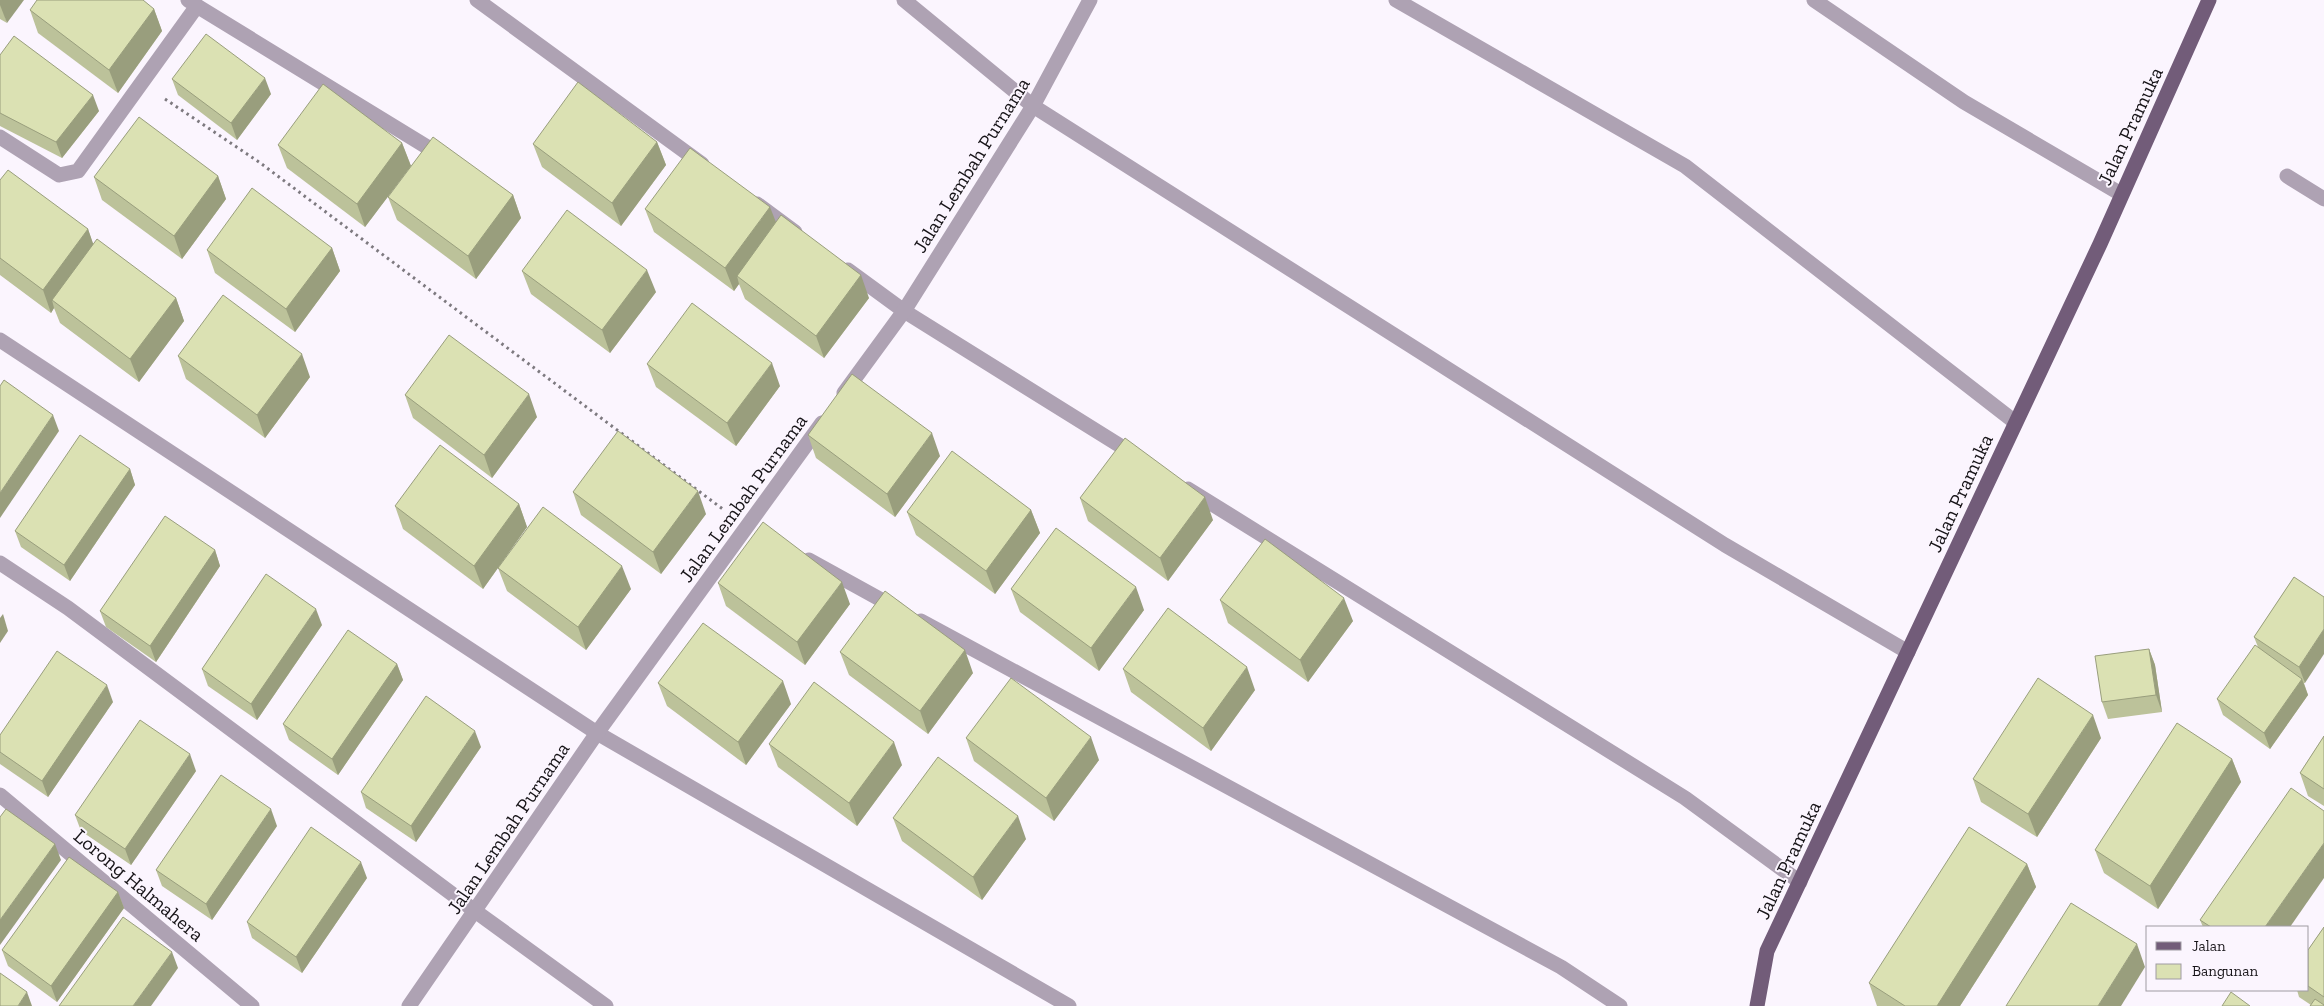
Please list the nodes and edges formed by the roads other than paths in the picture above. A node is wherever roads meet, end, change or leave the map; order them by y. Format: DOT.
graph roads {
  1 [pos="476,0"];
  2 [pos="904,0"];
  3 [pos="1090,0"];
  4 [pos="1396,0"];
  5 [pos="1814,0"];
  6 [pos="2209,0"];
  7 [pos="192,3"];
  8 [pos="1033,106"];
  9 [pos="0,137"];
  10 [pos="432,150"];
  11 [pos="710,170"];
  12 [pos="2287,176"];
  13 [pos="742,194"];
  14 [pos="2121,194"];
  15 [pos="2324,199"];
  16 [pos="807,241"];
  17 [pos="839,264"];
  18 [pos="904,311"];
  19 [pos="0,340"];
  20 [pos="2015,422"];
  21 [pos="1147,463"];
  22 [pos="1172,479"];
  23 [pos="746,526"];
  24 [pos="764,536"];
  25 [pos="799,555"];
  26 [pos="0,563"];
  27 [pos="1908,652"];
  28 [pos="597,733"];
  29 [pos="0,795"];
  30 [pos="1800,882"];
  31 [pos="475,911"];
  32 [pos="252,1006"];
  33 [pos="409,1006"];
  34 [pos="606,1006"];
  35 [pos="1069,1006"];
  36 [pos="1620,1006"];
  37 [pos="1757,1006"];
  1 -- 11 [label="street"];
  2 -- 8 [label="street"];
  3 -- 8 [label="street, Jalan Lembah Purnama"];
  4 -- 20 [label="street"];
  5 -- 14 [label="street"];
  6 -- 14 [label="main road, Jalan Pramuka"];
  7 -- 9 [label="street"];
  7 -- 10 [label="street"];
  8 -- 18 [label="street, Jalan Lembah Purnama"];
  8 -- 27 [label="street"];
  12 -- 15 [label="street"];
  13 -- 16 [label="street"];
  14 -- 20 [label="main road, Jalan Pramuka"];
  17 -- 18 [label="street"];
  18 -- 21 [label="street"];
  18 -- 23 [label="street, Jalan Lembah Purnama"];
  19 -- 28 [label="street"];
  20 -- 27 [label="main road, Jalan Pramuka"];
  22 -- 30 [label="street"];
  23 -- 24 [label="street"];
  23 -- 28 [label="street, Jalan Lembah Purnama"];
  25 -- 36 [label="street"];
  26 -- 31 [label="street"];
  27 -- 30 [label="main road, Jalan Pramuka"];
  28 -- 31 [label="street, Jalan Lembah Purnama"];
  28 -- 35 [label="street"];
  29 -- 32 [label="street, Lorong Halmahera"];
  30 -- 37 [label="main road, Jalan Pramuka"];
  31 -- 33 [label="street, Jalan Lembah Purnama"];
  31 -- 34 [label="street"];
}
